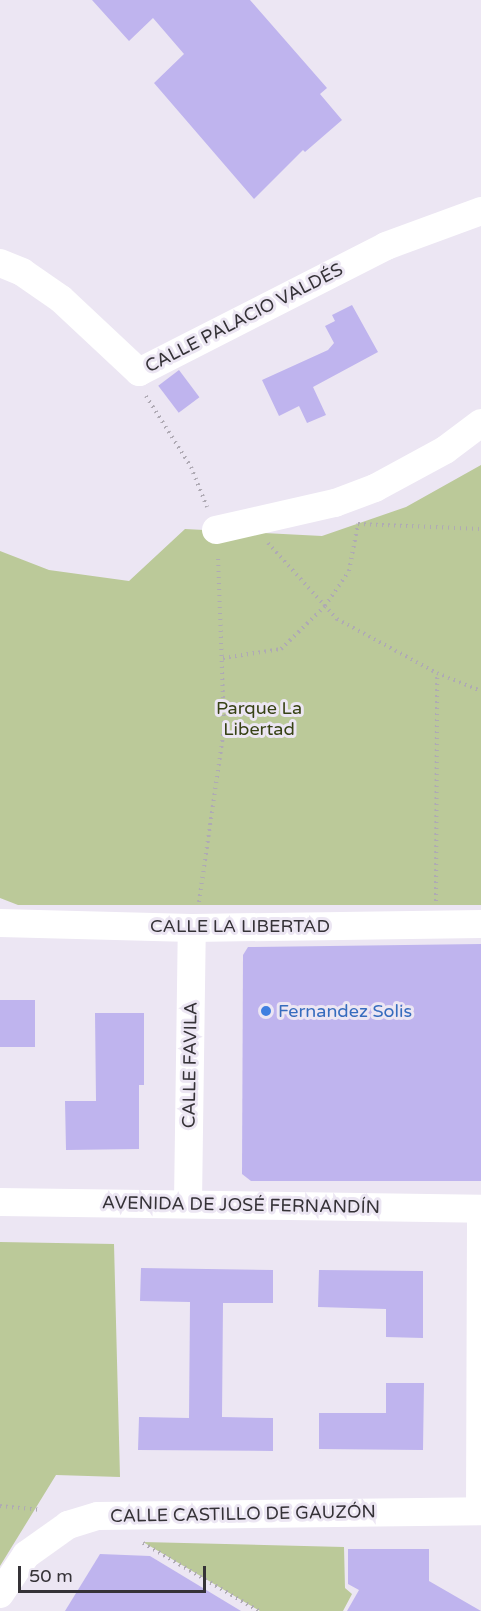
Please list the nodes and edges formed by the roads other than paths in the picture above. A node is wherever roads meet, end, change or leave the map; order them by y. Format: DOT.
graph roads {
  1 [pos="481,211"];
  2 [pos="0,263"];
  3 [pos="481,423"];
  4 [pos="216,530"];
  5 [pos="0,923"];
  6 [pos="481,924"];
  7 [pos="192,928"];
  8 [pos="0,1202"];
  9 [pos="188,1203"];
  10 [pos="481,1209"];
  11 [pos="481,1511"];
  12 [pos="0,1594"];
  1 -- 2 [label="street, CALLE PALACIO VALDÉS"];
  3 -- 4 [label="street"];
  5 -- 7 [label="street, CALLE LA LIBERTAD"];
  6 -- 7 [label="street, CALLE LA LIBERTAD"];
  7 -- 9 [label="street, CALLE FAVILA"];
  8 -- 9 [label="street, AVENIDA DE JOSÉ FERNANDÍN"];
  9 -- 10 [label="street, AVENIDA DE JOSÉ FERNANDÍN"];
  10 -- 11 [label="street"];
  11 -- 12 [label="street, CALLE CASTILLO DE GAUZÓN"];
}
